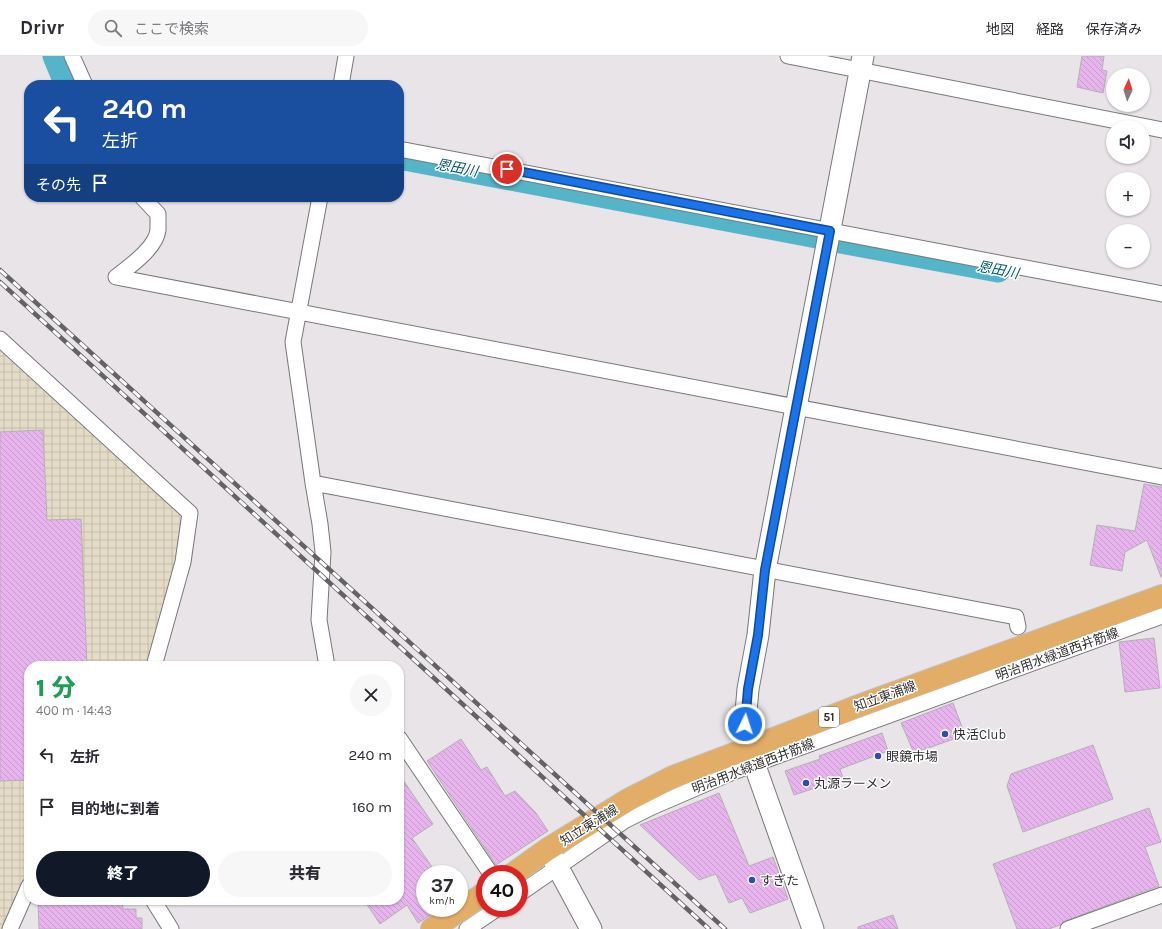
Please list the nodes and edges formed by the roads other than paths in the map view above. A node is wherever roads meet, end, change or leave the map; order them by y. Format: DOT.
graph roads {
  1 [pos="72,56"];
  2 [pos="346,56"];
  3 [pos="788,56"];
  4 [pos="862,63"];
  5 [pos="83,80"];
  6 [pos="342,80"];
  7 [pos="1162,130"];
  8 [pos="404,150"];
  9 [pos="147,202"];
  10 [pos="319,202"];
  11 [pos="830,231"];
  12 [pos="1162,294"];
  13 [pos="299,311"];
  14 [pos="0,339"];
  15 [pos="796,406"];
  16 [pos="1162,477"];
  17 [pos="313,483"];
  18 [pos="765,570"];
  19 [pos="1162,596"];
  20 [pos="1162,616"];
  21 [pos="1018,627"];
  22 [pos="155,661"];
  23 [pos="326,661"];
  24 [pos="404,745"];
  25 [pos="752,756"];
  26 [pos="553,858"];
  27 [pos="485,865"];
  28 [pos="528,868"];
  29 [pos="528,884"];
  30 [pos="1162,895"];
  31 [pos="24,897"];
  32 [pos="476,899"];
  33 [pos="156,905"];
  34 [pos="485,917"];
  35 [pos="10,929"];
  36 [pos="171,929"];
  37 [pos="432,929"];
  38 [pos="467,929"];
  39 [pos="591,929"];
  40 [pos="813,929"];
  41 [pos="1068,929"];
  1 -- 5 [label="street"];
  2 -- 6 [label="street"];
  3 -- 4 [label="street"];
  4 -- 7 [label="street"];
  4 -- 11 [label="street"];
  8 -- 11 [label="street"];
  9 -- 13 [label="street"];
  10 -- 13 [label="street"];
  11 -- 12 [label="street"];
  11 -- 15 [label="street"];
  13 -- 15 [label="street"];
  13 -- 17 [label="street"];
  14 -- 22 [label="street"];
  15 -- 16 [label="street"];
  15 -- 18 [label="street"];
  17 -- 18 [label="street"];
  17 -- 23 [label="street"];
  18 -- 21 [label="street"];
  18 -- 25 [label="street"];
  19 -- 25 [label="main road, 知立東浦線 / 51"];
  20 -- 25 [label="street, 明治用水緑道西井筋線"];
  24 -- 27 [label="street"];
  25 -- 26 [label="main road, 知立東浦線 / 51"];
  25 -- 40 [label="street"];
  26 -- 28 [label="main road, 知立東浦線 / 51"];
  26 -- 29 [label="street"];
  26 -- 39 [label="street"];
  30 -- 41 [label="street"];
  31 -- 35 [label="street"];
  32 -- 37 [label="main road"];
  33 -- 36 [label="street"];
  34 -- 38 [label="street"];
}
